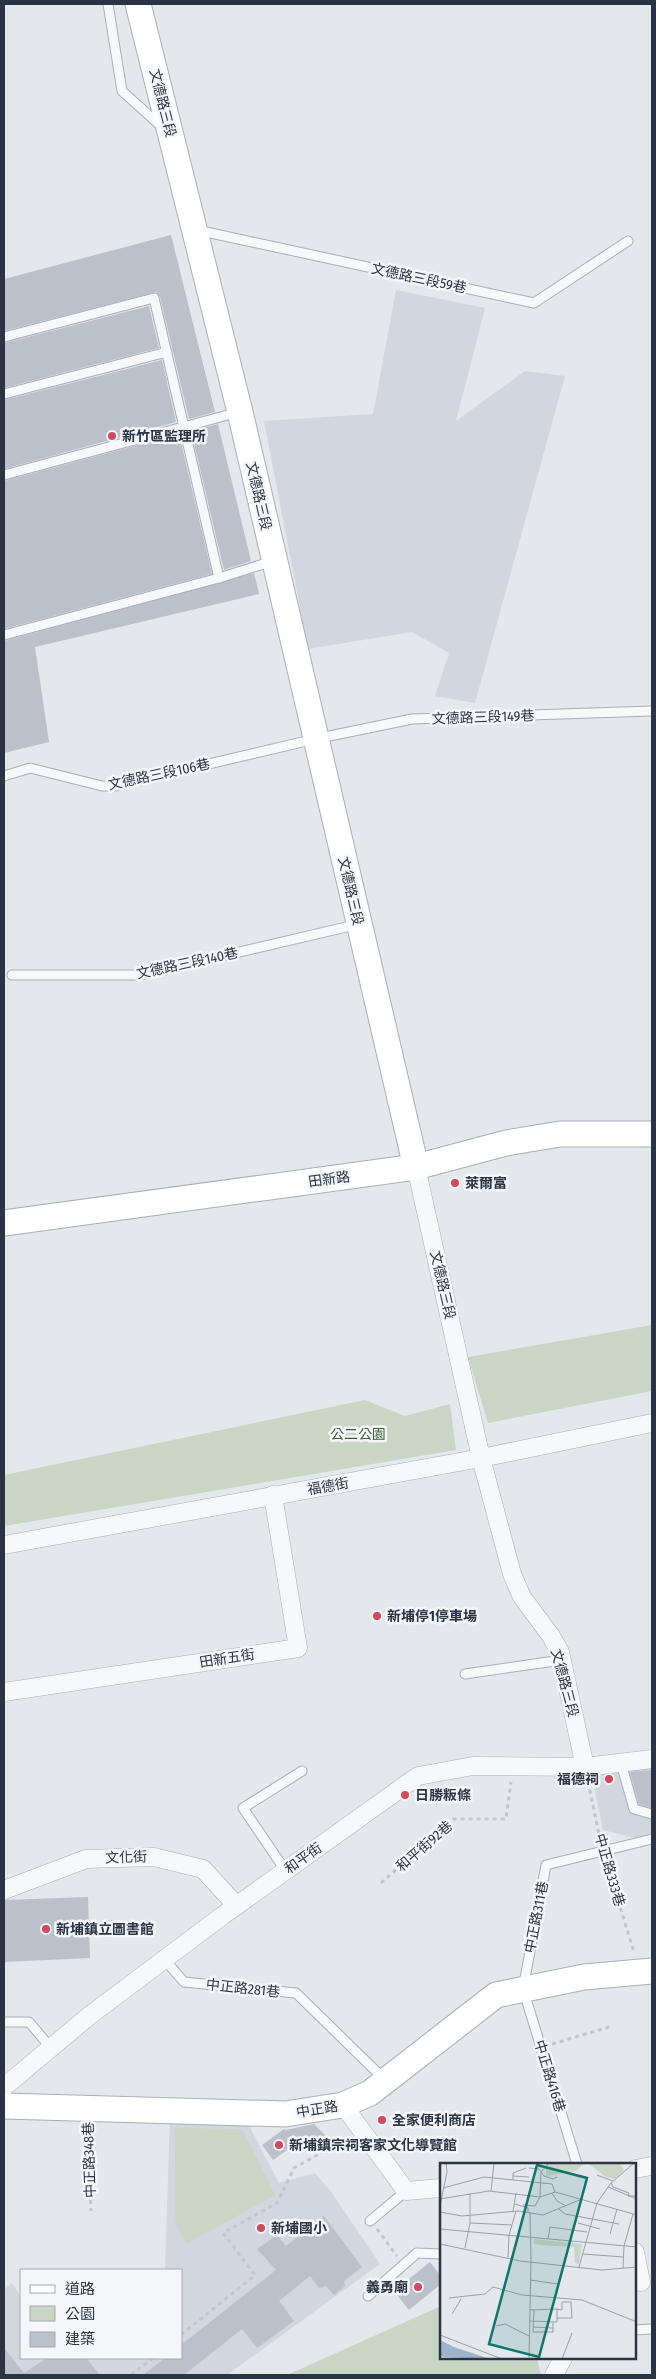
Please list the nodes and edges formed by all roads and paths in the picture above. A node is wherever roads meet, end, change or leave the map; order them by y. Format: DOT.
graph roads {
  1 [pos="108,4"];
  2 [pos="138,4"];
  3 [pos="172,136"];
  4 [pos="194,230"];
  5 [pos="628,241"];
  6 [pos="4,337"];
  7 [pos="167,352"];
  8 [pos="4,394"];
  9 [pos="240,412"];
  10 [pos="184,427"];
  11 [pos="4,475"];
  12 [pos="273,561"];
  13 [pos="219,578"];
  14 [pos="4,635"];
  15 [pos="652,711"];
  16 [pos="315,739"];
  17 [pos="4,776"];
  18 [pos="359,924"];
  19 [pos="12,975"];
  20 [pos="652,1134"];
  21 [pos="416,1167"];
  22 [pos="4,1223"];
  23 [pos="652,1423"];
  24 [pos="481,1458"];
  25 [pos="273,1495"];
  26 [pos="4,1545"];
  27 [pos="562,1660"];
  28 [pos="465,1674"];
  29 [pos="4,1692"];
  30 [pos="652,1759"];
  31 [pos="621,1763"];
  32 [pos="513,1766"];
  33 [pos="585,1767"];
  34 [pos="302,1771"];
  35 [pos="652,1814"];
  36 [pos="652,1839"];
  37 [pos="602,1850"];
  38 [pos="285,1870"];
  39 [pos="381,1883"];
  40 [pos="4,1890"];
  41 [pos="236,1905"];
  42 [pos="164,1959"];
  43 [pos="646,1971"];
  44 [pos="523,1988"];
  45 [pos="4,2022"];
  46 [pos="609,2027"];
  47 [pos="542,2047"];
  48 [pos="51,2048"];
  49 [pos="386,2081"];
  50 [pos="4,2087"];
  51 [pos="343,2105"];
  52 [pos="4,2106"];
  53 [pos="88,2110"];
  54 [pos="362,2131"];
  55 [pos="577,2163"];
  56 [pos="652,2166"];
  57 [pos="636,2169"];
  58 [pos="440,2188"];
  59 [pos="406,2191"];
  60 [pos="91,2211"];
  61 [pos="370,2221"];
  62 [pos="440,2254"];
  63 [pos="636,2257"];
  64 [pos="404,2264"];
  65 [pos="641,2282"];
  66 [pos="368,2296"];
  67 [pos="652,2329"];
  68 [pos="636,2330"];
  69 [pos="182,2334"];
  70 [pos="152,2359"];
  71 [pos="562,2359"];
  72 [pos="131,2375"];
  73 [pos="554,2375"];
  1 -- 3 [label="lane"];
  2 -- 3 [label="main road, 文德路三段"];
  3 -- 4 [label="main road, 文德路三段"];
  4 -- 5 [label="lane, 文德路三段59巷"];
  4 -- 9 [label="main road, 文德路三段"];
  6 -- 7 [label="lane"];
  7 -- 8 [label="lane"];
  7 -- 10 [label="lane"];
  9 -- 10 [label="lane"];
  9 -- 12 [label="main road, 文德路三段"];
  10 -- 11 [label="lane"];
  10 -- 13 [label="lane"];
  12 -- 13 [label="lane"];
  12 -- 16 [label="main road, 文德路三段"];
  13 -- 14 [label="lane"];
  15 -- 16 [label="lane, 文德路三段149巷"];
  16 -- 17 [label="lane, 文德路三段106巷"];
  16 -- 18 [label="main road, 文德路三段"];
  18 -- 19 [label="lane, 文德路三段140巷"];
  18 -- 21 [label="main road, 文德路三段"];
  20 -- 21 [label="main road, 田新路"];
  21 -- 22 [label="main road, 田新路"];
  21 -- 24 [label="street, 文德路三段"];
  23 -- 24 [label="street, 福德街"];
  24 -- 25 [label="street, 福德街"];
  24 -- 27 [label="street, 文德路三段"];
  25 -- 26 [label="street, 福德街"];
  25 -- 29 [label="street, 田新五街"];
  27 -- 28 [label="lane"];
  27 -- 33 [label="street, 文德路三段"];
  30 -- 31 [label="street, 和平街"];
  31 -- 33 [label="street, 和平街"];
  31 -- 35 [label="lane"];
  32 -- 33 [label="street, 和平街"];
  32 -- 38 [label="street, 和平街"];
  32 -- 39 [label="path, 和平街92巷"];
  33 -- 37 [label="path, 中正路333巷"];
  34 -- 38 [label="lane"];
  36 -- 37 [label="lane, 中正路311巷"];
  37 -- 43 [label="path, 中正路333巷"];
  37 -- 44 [label="lane, 中正路311巷"];
  38 -- 41 [label="street, 和平街"];
  40 -- 41 [label="street, 文化街"];
  41 -- 42 [label="street, 和平街"];
  42 -- 48 [label="street, 和平街"];
  42 -- 49 [label="lane, 中正路281巷"];
  43 -- 44 [label="main road, 中正路"];
  44 -- 47 [label="lane, 中正路416巷"];
  44 -- 49 [label="main road, 中正路"];
  45 -- 48 [label="lane"];
  46 -- 47 [label="path"];
  47 -- 55 [label="lane, 中正路416巷"];
  48 -- 50 [label="street, 和平街"];
  49 -- 51 [label="main road, 中正路"];
  51 -- 53 [label="main road, 中正路"];
  51 -- 54 [label="street"];
  52 -- 53 [label="main road, 中正路"];
  53 -- 60 [label="path, 中正路348巷"];
  54 -- 59 [label="street"];
  54 -- 69 [label="path"];
  56 -- 57 [label="street"];
  58 -- 59 [label="street"];
  59 -- 61 [label="lane"];
  61 -- 64 [label="path"];
  62 -- 64 [label="lane"];
  63 -- 65 [label="street"];
  64 -- 66 [label="lane"];
  67 -- 68 [label="lane"];
  70 -- 72 [label="path"];
  71 -- 73 [label="street"];
}
